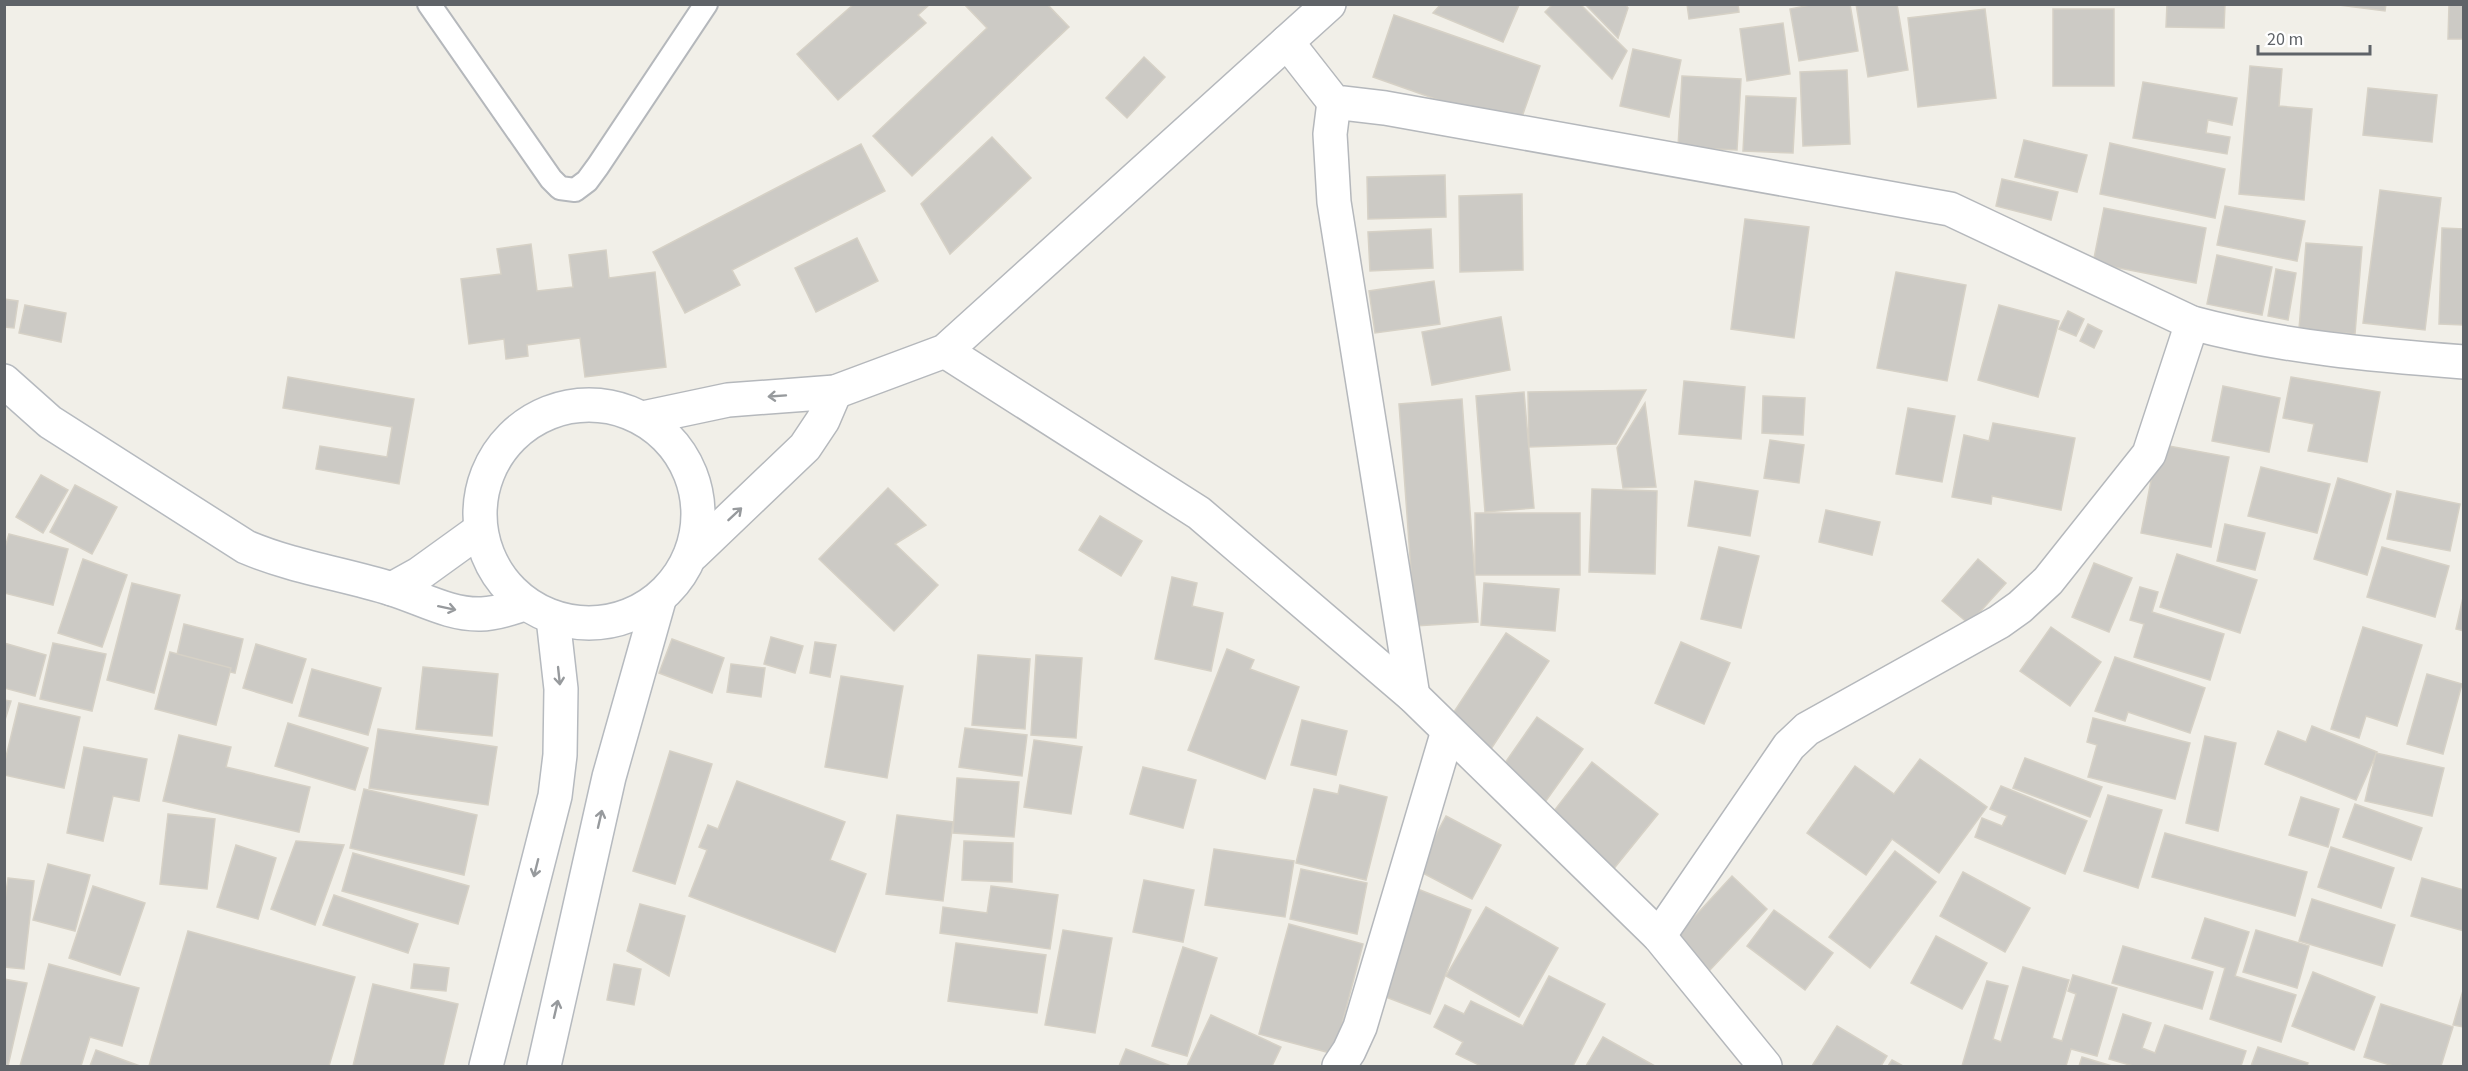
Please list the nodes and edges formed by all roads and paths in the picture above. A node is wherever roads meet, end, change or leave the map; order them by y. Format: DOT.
graph roads {
  1 [pos="429,4"];
  2 [pos="706,4"];
  3 [pos="1329,4"];
  4 [pos="1298,25"];
  5 [pos="1334,102"];
  6 [pos="2192,323"];
  7 [pos="945,351"];
  8 [pos="2463,362"];
  9 [pos="4,381"];
  10 [pos="835,392"];
  11 [pos="643,418"];
  12 [pos="480,530"];
  13 [pos="693,554"];
  14 [pos="392,589"];
  15 [pos="659,600"];
  16 [pos="539,611"];
  17 [pos="1413,696"];
  18 [pos="1448,731"];
  19 [pos="1659,936"];
  20 [pos="486,1066"];
  21 [pos="544,1066"];
  22 [pos="1339,1066"];
  23 [pos="1765,1066"];
  1 -- 2 [label="lane"];
  3 -- 4 [label="street"];
  4 -- 5 [label="street"];
  4 -- 7 [label="street"];
  5 -- 6 [label="street"];
  5 -- 17 [label="street"];
  6 -- 8 [label="street"];
  6 -- 19 [label="street"];
  7 -- 10 [label="street"];
  7 -- 17 [label="street"];
  9 -- 14 [label="street"];
  10 -- 11 [label="street, one-way"];
  13 -- 10 [label="street, one-way"];
  11 -- 12 [label="street"];
  11 -- 13 [label="street"];
  12 -- 14 [label="street"];
  12 -- 16 [label="street"];
  13 -- 15 [label="street"];
  14 -- 16 [label="street, one-way"];
  15 -- 16 [label="street"];
  21 -- 15 [label="street, one-way"];
  16 -- 20 [label="street, one-way"];
  17 -- 18 [label="street"];
  18 -- 19 [label="street"];
  18 -- 22 [label="street"];
  19 -- 23 [label="street"];
}
